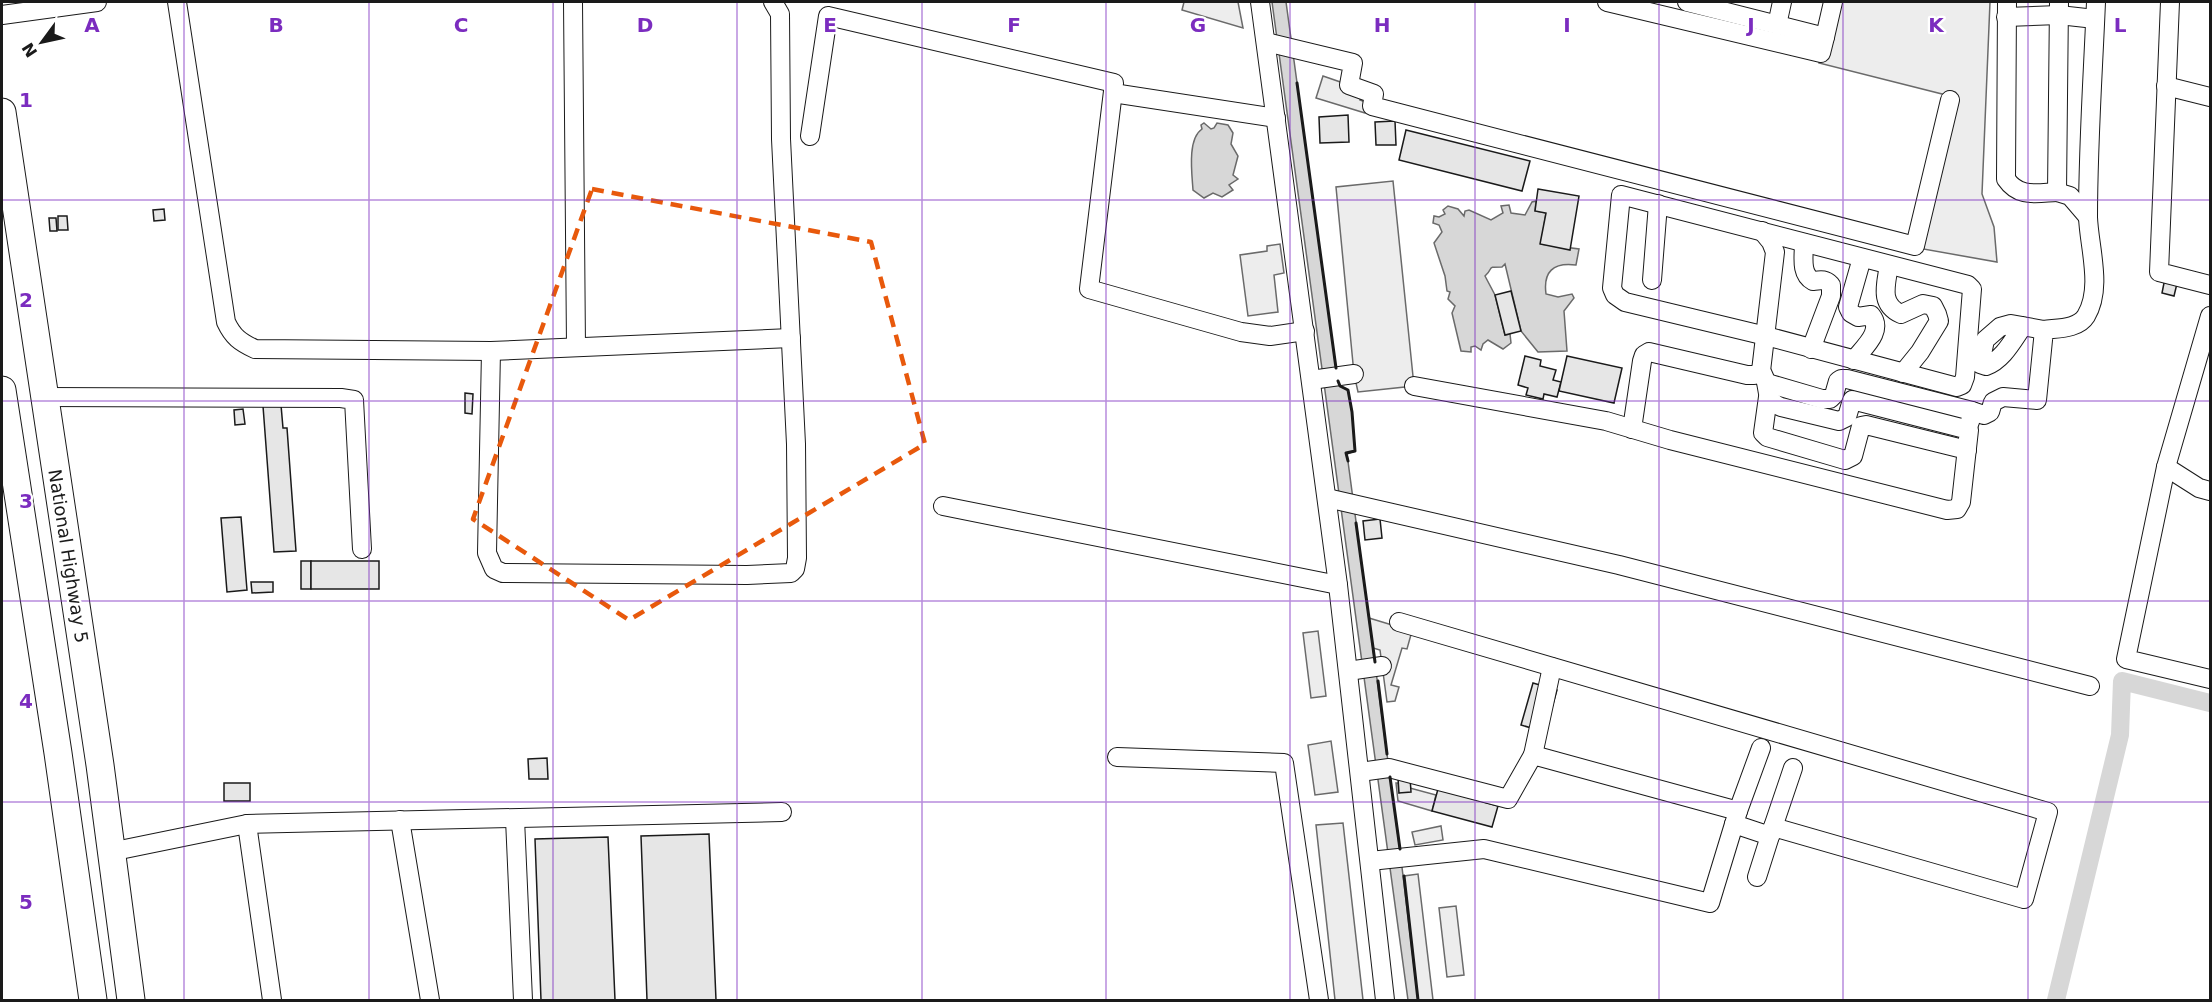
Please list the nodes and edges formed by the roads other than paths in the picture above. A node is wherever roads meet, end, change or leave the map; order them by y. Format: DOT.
graph roads {
  1 [pos="97,2"];
  2 [pos="177,2"];
  3 [pos="573,2"];
  4 [pos="772,2"];
  5 [pos="1260,2"];
  6 [pos="1607,2"];
  7 [pos="1687,2"];
  8 [pos="1782,2"];
  9 [pos="1833,2"];
  10 [pos="2170,2"];
  11 [pos="1706,4"];
  12 [pos="2059,8"];
  13 [pos="2007,9"];
  14 [pos="2096,10"];
  15 [pos="2,15"];
  16 [pos="1777,25"];
  17 [pos="1825,37"];
  18 [pos="1279,46"];
  19 [pos="2166,86"];
  20 [pos="1113,93"];
  21 [pos="2211,97"];
  22 [pos="1950,100"];
  23 [pos="2,112"];
  24 [pos="1276,118"];
  25 [pos="810,136"];
  26 [pos="2057,192"];
  27 [pos="1658,204"];
  28 [pos="2088,217"];
  29 [pos="1762,231"];
  30 [pos="1799,242"];
  31 [pos="1775,252"];
  32 [pos="1862,258"];
  33 [pos="1889,265"];
  34 [pos="1652,280"];
  35 [pos="2211,285"];
  36 [pos="2211,316"];
  37 [pos="2023,326"];
  38 [pos="2044,330"];
  39 [pos="1305,331"];
  40 [pos="1766,336"];
  41 [pos="791,338"];
  42 [pos="576,347"];
  43 [pos="1811,349"];
  44 [pos="491,351"];
  45 [pos="1854,360"];
  46 [pos="1903,373"];
  47 [pos="1765,384"];
  48 [pos="1414,386"];
  49 [pos="2,390"];
  50 [pos="44,397"];
  51 [pos="1972,411"];
  52 [pos="1632,429"];
  53 [pos="1969,430"];
  54 [pos="1966,450"];
  55 [pos="2166,467"];
  56 [pos="2211,491"];
  57 [pos="1340,502"];
  58 [pos="943,506"];
  59 [pos="362,549"];
  60 [pos="1338,585"];
  61 [pos="1399,622"];
  62 [pos="1552,667"];
  63 [pos="2211,679"];
  64 [pos="2090,686"];
  65 [pos="1761,748"];
  66 [pos="1533,755"];
  67 [pos="1117,757"];
  68 [pos="1792,768"];
  69 [pos="1375,770"];
  70 [pos="782,812"];
  71 [pos="1736,817"];
  72 [pos="515,819"];
  73 [pos="400,820"];
  74 [pos="248,824"];
  75 [pos="1771,831"];
  76 [pos="110,852"];
  77 [pos="1370,861"];
  78 [pos="1757,877"];
  79 [pos="93,1000"];
  80 [pos="131,1000"];
  81 [pos="272,1000"];
  82 [pos="430,1000"];
  83 [pos="523,1000"];
  84 [pos="1319,1000"];
  85 [pos="1385,1000"];
  1 -- 15 [label="street"];
  2 -- 44 [label="street"];
  3 -- 42 [label="street"];
  4 -- 41 [label="street"];
  5 -- 18 [label="street"];
  6 -- 17 [label="street"];
  7 -- 11 [label="street"];
  8 -- 16 [label="street"];
  9 -- 17 [label="street"];
  10 -- 19 [label="street"];
  11 -- 16 [label="street"];
  12 -- 13 [label="street"];
  12 -- 14 [label="street"];
  12 -- 26 [label="street"];
  13 -- 26 [label="street"];
  14 -- 28 [label="street"];
  16 -- 17 [label="street"];
  18 -- 22 [label="street"];
  18 -- 24 [label="street"];
  19 -- 21 [label="street"];
  19 -- 35 [label="street"];
  20 -- 24 [label="street"];
  20 -- 25 [label="street"];
  20 -- 39 [label="street"];
  23 -- 50 [label="highway, National Highway 5"];
  24 -- 39 [label="street"];
  26 -- 28 [label="street"];
  27 -- 29 [label="street"];
  27 -- 34 [label="street"];
  27 -- 40 [label="street"];
  28 -- 38 [label="street"];
  29 -- 30 [label="street"];
  29 -- 31 [label="street"];
  30 -- 31 [label="street"];
  30 -- 32 [label="street"];
  30 -- 43 [label="street"];
  31 -- 40 [label="street"];
  32 -- 33 [label="street"];
  32 -- 45 [label="street"];
  33 -- 46 [label="street"];
  33 -- 46 [label="street"];
  36 -- 55 [label="street"];
  37 -- 38 [label="street"];
  38 -- 51 [label="street"];
  39 -- 57 [label="street"];
  40 -- 43 [label="street"];
  40 -- 47 [label="street"];
  41 -- 42 [label="street"];
  41 -- 44 [label="street"];
  42 -- 44 [label="street"];
  43 -- 45 [label="street"];
  45 -- 46 [label="street"];
  47 -- 51 [label="street"];
  47 -- 52 [label="street"];
  47 -- 53 [label="street"];
  47 -- 54 [label="street"];
  48 -- 52 [label="street"];
  49 -- 79 [label="highway"];
  50 -- 59 [label="street"];
  50 -- 76 [label="highway, National Highway 5"];
  51 -- 53 [label="street"];
  52 -- 54 [label="street"];
  53 -- 54 [label="street"];
  55 -- 56 [label="street"];
  55 -- 63 [label="street"];
  57 -- 60 [label="street"];
  57 -- 64 [label="street"];
  58 -- 60 [label="street"];
  60 -- 69 [label="street"];
  61 -- 62 [label="street"];
  62 -- 66 [label="street"];
  62 -- 75 [label="street"];
  65 -- 71 [label="street"];
  66 -- 69 [label="street"];
  66 -- 71 [label="street"];
  67 -- 84 [label="street"];
  68 -- 75 [label="street"];
  69 -- 77 [label="street"];
  70 -- 72 [label="street"];
  71 -- 75 [label="street"];
  71 -- 77 [label="street"];
  72 -- 73 [label="street"];
  72 -- 83 [label="street"];
  73 -- 74 [label="street"];
  73 -- 82 [label="street"];
  74 -- 76 [label="street"];
  74 -- 81 [label="street"];
  75 -- 78 [label="street"];
  76 -- 80 [label="highway, National Highway 5"];
  77 -- 85 [label="street"];
}
